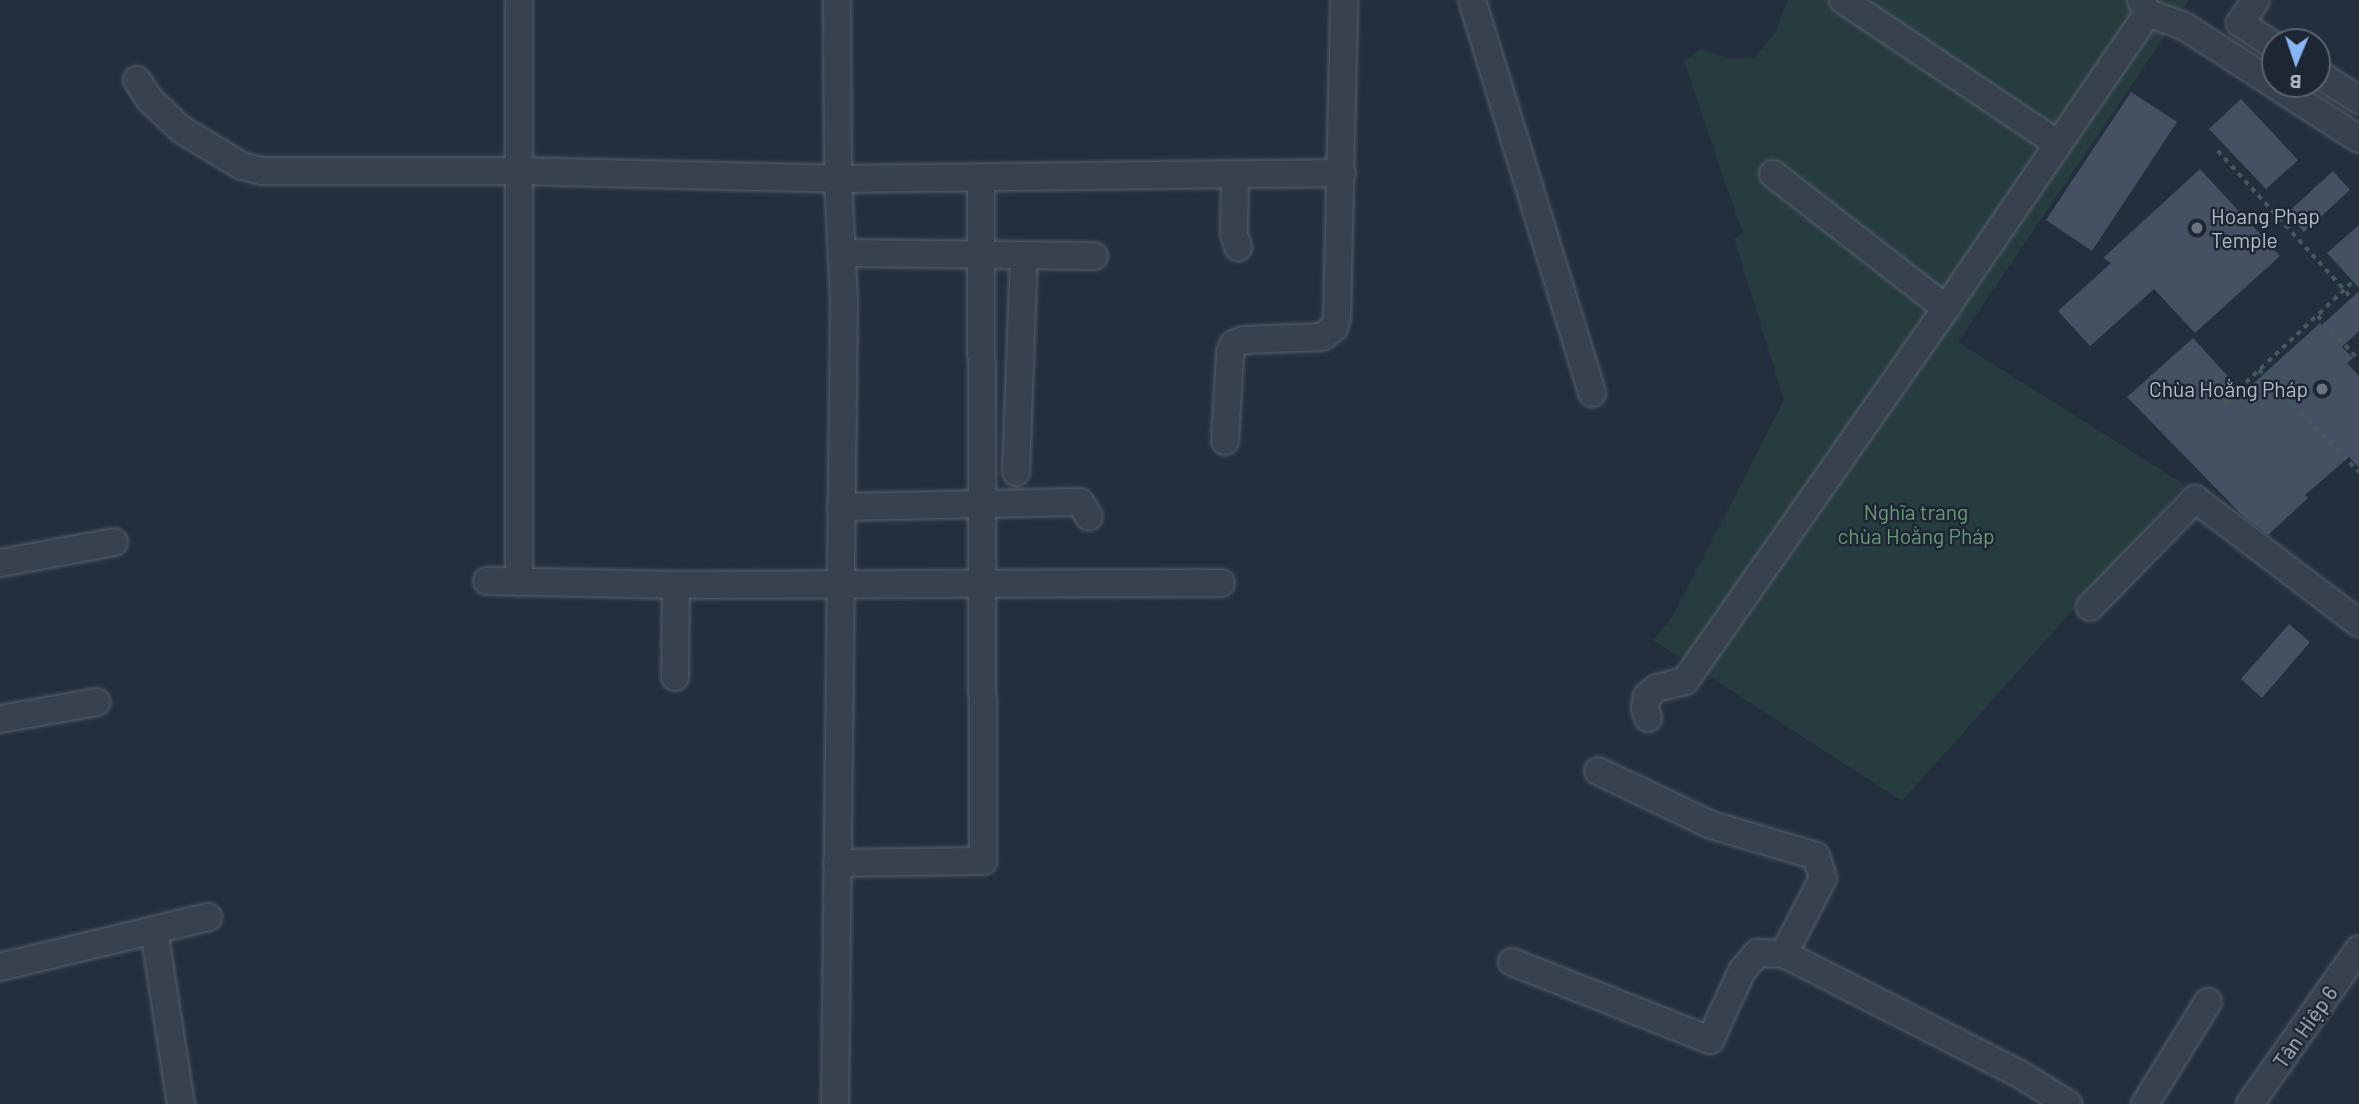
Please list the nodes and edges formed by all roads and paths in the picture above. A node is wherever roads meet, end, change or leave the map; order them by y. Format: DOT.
graph roads {
  1 [pos="519,0"];
  2 [pos="837,0"];
  3 [pos="1343,0"];
  4 [pos="1472,0"];
  5 [pos="1843,0"];
  6 [pos="2256,0"];
  7 [pos="2144,6"];
  8 [pos="2261,37"];
  9 [pos="137,80"];
  10 [pos="2331,82"];
  11 [pos="2359,100"];
  12 [pos="2359,139"];
  13 [pos="2058,144"];
  14 [pos="2218,151"];
  15 [pos="520,171"];
  16 [pos="1342,173"];
  17 [pos="1235,174"];
  18 [pos="1773,174"];
  19 [pos="981,177"];
  20 [pos="838,180"];
  21 [pos="1238,247"];
  22 [pos="842,253"];
  23 [pos="981,255"];
  24 [pos="1024,256"];
  25 [pos="1094,256"];
  26 [pos="2359,276"];
  27 [pos="2344,290"];
  28 [pos="2359,306"];
  29 [pos="1946,308"];
  30 [pos="2317,315"];
  31 [pos="2359,360"];
  32 [pos="2259,370"];
  33 [pos="1592,393"];
  34 [pos="2224,402"];
  35 [pos="1225,441"];
  36 [pos="1016,472"];
  37 [pos="2359,472"];
  38 [pos="980,504"];
  39 [pos="841,507"];
  40 [pos="1089,517"];
  41 [pos="114,542"];
  42 [pos="0,563"];
  43 [pos="487,581"];
  44 [pos="519,582"];
  45 [pos="840,583"];
  46 [pos="1222,583"];
  47 [pos="980,584"];
  48 [pos="676,585"];
  49 [pos="2090,607"];
  50 [pos="2359,623"];
  51 [pos="675,677"];
  52 [pos="97,702"];
  53 [pos="1648,718"];
  54 [pos="0,719"];
  55 [pos="1598,771"];
  56 [pos="837,863"];
  57 [pos="208,917"];
  58 [pos="153,930"];
  59 [pos="2359,950"];
  60 [pos="1784,954"];
  61 [pos="1512,962"];
  62 [pos="0,967"];
  63 [pos="2208,1002"];
  64 [pos="181,1104"];
  65 [pos="835,1104"];
  66 [pos="2068,1104"];
  67 [pos="2145,1104"];
  68 [pos="2250,1104"];
  1 -- 15 [label="street"];
  2 -- 20 [label="street"];
  3 -- 16 [label="street"];
  4 -- 33 [label="street"];
  5 -- 13 [label="street"];
  6 -- 8 [label="street"];
  7 -- 12 [label="street"];
  7 -- 13 [label="street"];
  9 -- 15 [label="street"];
  10 -- 11 [label="street"];
  13 -- 29 [label="street"];
  14 -- 27 [label="path"];
  15 -- 20 [label="street"];
  15 -- 44 [label="street"];
  16 -- 17 [label="street"];
  16 -- 35 [label="street"];
  17 -- 19 [label="street"];
  17 -- 21 [label="street"];
  18 -- 29 [label="street"];
  19 -- 20 [label="street"];
  19 -- 23 [label="street"];
  20 -- 22 [label="street"];
  22 -- 23 [label="street"];
  22 -- 39 [label="street"];
  23 -- 24 [label="street"];
  23 -- 38 [label="street"];
  24 -- 25 [label="street"];
  24 -- 36 [label="street"];
  26 -- 27 [label="path"];
  27 -- 28 [label="path"];
  27 -- 30 [label="path"];
  29 -- 53 [label="street"];
  30 -- 31 [label="path"];
  30 -- 32 [label="path"];
  32 -- 34 [label="path"];
  32 -- 37 [label="path"];
  38 -- 39 [label="street"];
  38 -- 40 [label="street"];
  38 -- 47 [label="street"];
  39 -- 45 [label="street"];
  41 -- 42 [label="street"];
  43 -- 44 [label="street"];
  44 -- 48 [label="street"];
  45 -- 47 [label="street"];
  45 -- 48 [label="street"];
  45 -- 56 [label="street"];
  46 -- 47 [label="street"];
  47 -- 56 [label="street"];
  48 -- 51 [label="street"];
  49 -- 50 [label="street"];
  52 -- 54 [label="street"];
  55 -- 60 [label="street"];
  56 -- 65 [label="street"];
  57 -- 58 [label="street"];
  58 -- 62 [label="street"];
  58 -- 64 [label="street"];
  59 -- 68 [label="street, Tân Hiệp 6"];
  60 -- 61 [label="street"];
  60 -- 66 [label="street"];
  63 -- 67 [label="street"];
}
